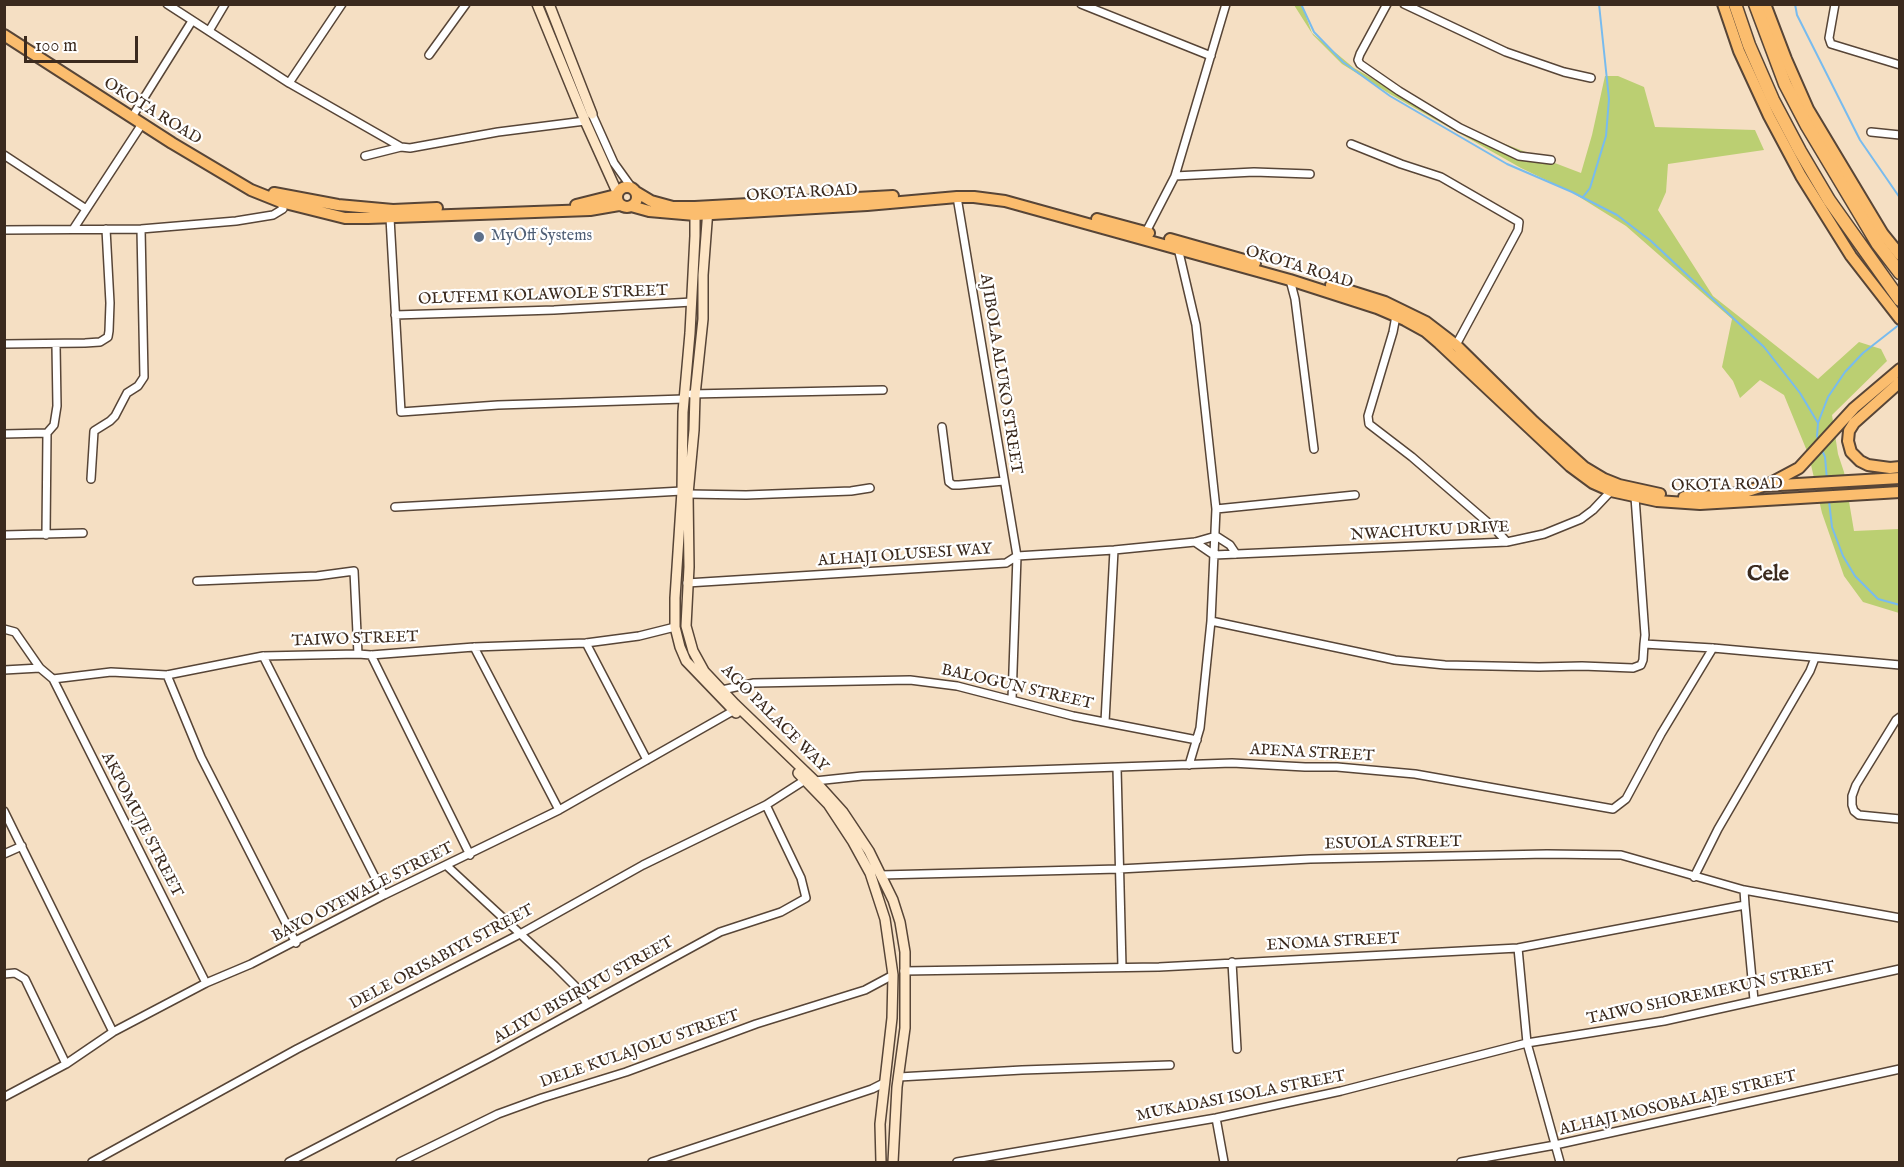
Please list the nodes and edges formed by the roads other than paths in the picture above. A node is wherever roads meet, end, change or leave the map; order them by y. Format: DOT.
graph roads {
  1 [pos="167,4"];
  2 [pos="225,4"];
  3 [pos="342,4"];
  4 [pos="466,4"];
  5 [pos="537,4"];
  6 [pos="549,4"];
  7 [pos="1081,4"];
  8 [pos="1226,4"];
  9 [pos="1387,4"];
  10 [pos="1404,4"];
  11 [pos="1723,4"];
  12 [pos="1735,4"];
  13 [pos="1755,4"];
  14 [pos="1765,4"];
  15 [pos="1835,4"];
  16 [pos="192,21"];
  17 [pos="209,31"];
  18 [pos="4,35"];
  19 [pos="429,55"];
  20 [pos="1211,56"];
  21 [pos="1899,65"];
  22 [pos="1592,78"];
  23 [pos="289,83"];
  24 [pos="132,117"];
  25 [pos="589,117"];
  26 [pos="142,124"];
  27 [pos="1871,132"];
  28 [pos="1899,135"];
  29 [pos="1351,144"];
  30 [pos="401,147"];
  31 [pos="4,155"];
  32 [pos="365,156"];
  33 [pos="1551,160"];
  34 [pos="224,173"];
  35 [pos="1310,174"];
  36 [pos="1175,176"];
  37 [pos="634,190"];
  38 [pos="618,197"];
  39 [pos="957,197"];
  40 [pos="281,202"];
  41 [pos="631,206"];
  42 [pos="86,209"];
  43 [pos="708,210"];
  44 [pos="695,211"];
  45 [pos="390,218"];
  46 [pos="74,228"];
  47 [pos="106,229"];
  48 [pos="141,229"];
  49 [pos="4,230"];
  50 [pos="1146,232"];
  51 [pos="1178,248"];
  52 [pos="1899,255"];
  53 [pos="1899,273"];
  54 [pos="1290,277"];
  55 [pos="1895,301"];
  56 [pos="692,302"];
  57 [pos="395,315"];
  58 [pos="1396,316"];
  59 [pos="1899,319"];
  60 [pos="4,344"];
  61 [pos="56,345"];
  62 [pos="1456,345"];
  63 [pos="1899,369"];
  64 [pos="1899,382"];
  65 [pos="1490,385"];
  66 [pos="883,390"];
  67 [pos="695,395"];
  68 [pos="684,396"];
  69 [pos="942,428"];
  70 [pos="47,433"];
  71 [pos="4,434"];
  72 [pos="1314,449"];
  73 [pos="1899,467"];
  74 [pos="91,478"];
  75 [pos="1899,478"];
  76 [pos="1004,482"];
  77 [pos="1763,486"];
  78 [pos="870,488"];
  79 [pos="1611,491"];
  80 [pos="1899,492"];
  81 [pos="685,493"];
  82 [pos="1355,495"];
  83 [pos="1635,497"];
  84 [pos="1720,500"];
  85 [pos="395,507"];
  86 [pos="1216,509"];
  87 [pos="83,533"];
  88 [pos="4,535"];
  89 [pos="46,535"];
  90 [pos="1216,536"];
  91 [pos="1195,542"];
  92 [pos="1507,542"];
  93 [pos="1114,550"];
  94 [pos="1236,554"];
  95 [pos="1214,555"];
  96 [pos="1017,556"];
  97 [pos="197,581"];
  98 [pos="687,583"];
  99 [pos="1211,621"];
  100 [pos="675,627"];
  101 [pos="4,629"];
  102 [pos="586,643"];
  103 [pos="1644,644"];
  104 [pos="474,647"];
  105 [pos="1713,648"];
  106 [pos="358,654"];
  107 [pos="371,655"];
  108 [pos="263,656"];
  109 [pos="1815,658"];
  110 [pos="1899,665"];
  111 [pos="40,668"];
  112 [pos="4,670"];
  113 [pos="167,675"];
  114 [pos="53,679"];
  115 [pos="722,690"];
  116 [pos="1012,699"];
  117 [pos="733,711"];
  118 [pos="1899,717"];
  119 [pos="1106,722"];
  120 [pos="1197,740"];
  121 [pos="646,760"];
  122 [pos="1189,765"];
  123 [pos="1117,768"];
  124 [pos="810,780"];
  125 [pos="766,805"];
  126 [pos="559,810"];
  127 [pos="4,811"];
  128 [pos="1899,819"];
  129 [pos="21,846"];
  130 [pos="4,854"];
  131 [pos="470,855"];
  132 [pos="447,866"];
  133 [pos="1119,868"];
  134 [pos="881,875"];
  135 [pos="1694,877"];
  136 [pos="1744,890"];
  137 [pos="384,896"];
  138 [pos="1745,905"];
  139 [pos="1899,918"];
  140 [pos="520,934"];
  141 [pos="296,943"];
  142 [pos="1518,948"];
  143 [pos="1232,962"];
  144 [pos="1122,967"];
  145 [pos="1899,969"];
  146 [pos="904,971"];
  147 [pos="4,974"];
  148 [pos="894,975"];
  149 [pos="206,983"];
  150 [pos="1754,1000"];
  151 [pos="587,1004"];
  152 [pos="113,1032"];
  153 [pos="1527,1043"];
  154 [pos="1238,1049"];
  155 [pos="66,1064"];
  156 [pos="1170,1065"];
  157 [pos="1899,1069"];
  158 [pos="899,1077"];
  159 [pos="884,1083"];
  160 [pos="4,1097"];
  161 [pos="1216,1118"];
  162 [pos="880,1124"];
  163 [pos="894,1130"];
  164 [pos="880,1138"];
  165 [pos="894,1143"];
  166 [pos="1556,1145"];
  167 [pos="92,1162"];
  168 [pos="289,1162"];
  169 [pos="400,1162"];
  170 [pos="652,1162"];
  171 [pos="881,1162"];
  172 [pos="893,1162"];
  173 [pos="957,1162"];
  174 [pos="1224,1162"];
  175 [pos="1461,1162"];
  176 [pos="1560,1162"];
  1 -- 16 [label="street"];
  2 -- 17 [label="street"];
  3 -- 23 [label="street"];
  4 -- 19 [label="street"];
  5 -- 25 [label="main road"];
  6 -- 25 [label="main road"];
  7 -- 20 [label="street"];
  8 -- 20 [label="street"];
  9 -- 33 [label="street"];
  10 -- 22 [label="street"];
  11 -- 55 [label="main road"];
  12 -- 55 [label="highway"];
  13 -- 53 [label="highway"];
  14 -- 52 [label="main road"];
  15 -- 21 [label="street"];
  16 -- 17 [label="street"];
  16 -- 24 [label="street"];
  17 -- 23 [label="street"];
  18 -- 24 [label="main road, OKOTA ROAD"];
  20 -- 36 [label="street"];
  23 -- 30 [label="street"];
  24 -- 26 [label="main road, OKOTA ROAD"];
  25 -- 30 [label="street"];
  25 -- 37 [label="street"];
  25 -- 38 [label="main road"];
  26 -- 34 [label="main road, OKOTA ROAD"];
  26 -- 42 [label="street"];
  27 -- 28 [label="street"];
  29 -- 62 [label="street"];
  30 -- 32 [label="street"];
  31 -- 42 [label="street"];
  34 -- 38 [label="main road, OKOTA ROAD"];
  34 -- 40 [label="main road, OKOTA ROAD"];
  35 -- 36 [label="street"];
  36 -- 50 [label="street"];
  37 -- 38 [label="main road"];
  37 -- 41 [label="main road"];
  37 -- 44 [label="main road, OKOTA ROAD"];
  38 -- 41 [label="main road"];
  38 -- 45 [label="main road, OKOTA ROAD"];
  39 -- 43 [label="main road, OKOTA ROAD"];
  39 -- 51 [label="main road, OKOTA ROAD"];
  39 -- 76 [label="street, AJIBOLA ALUKO STREET"];
  40 -- 45 [label="main road, OKOTA ROAD"];
  40 -- 48 [label="street"];
  41 -- 44 [label="main road, OKOTA ROAD"];
  42 -- 46 [label="street"];
  43 -- 44 [label="main road, OKOTA ROAD"];
  43 -- 50 [label="main road, OKOTA ROAD"];
  43 -- 67 [label="main road, AGO PALACE WAY"];
  44 -- 56 [label="main road, AGO PALACE WAY"];
  45 -- 57 [label="street"];
  46 -- 47 [label="street"];
  46 -- 49 [label="street"];
  47 -- 48 [label="street"];
  47 -- 61 [label="street"];
  48 -- 74 [label="street"];
  50 -- 54 [label="main road, OKOTA ROAD"];
  51 -- 54 [label="main road, OKOTA ROAD"];
  51 -- 86 [label="street"];
  54 -- 58 [label="main road, OKOTA ROAD"];
  54 -- 62 [label="main road, OKOTA ROAD"];
  54 -- 72 [label="street"];
  55 -- 59 [label="main road"];
  56 -- 57 [label="street, OLUFEMI KOLAWOLE STREET"];
  56 -- 68 [label="main road, AGO PALACE WAY"];
  57 -- 68 [label="street"];
  58 -- 65 [label="main road, OKOTA ROAD"];
  58 -- 92 [label="street"];
  60 -- 61 [label="street"];
  61 -- 70 [label="street"];
  62 -- 65 [label="main road, OKOTA ROAD"];
  63 -- 77 [label="main road"];
  64 -- 73 [label="main road"];
  65 -- 79 [label="main road, OKOTA ROAD"];
  65 -- 84 [label="main road, OKOTA ROAD"];
  66 -- 67 [label="street"];
  67 -- 68 [label="street"];
  67 -- 81 [label="main road, AGO PALACE WAY"];
  68 -- 81 [label="main road, AGO PALACE WAY"];
  69 -- 76 [label="street"];
  70 -- 71 [label="street"];
  70 -- 89 [label="street"];
  75 -- 77 [label="main road, OKOTA ROAD"];
  76 -- 96 [label="street, AJIBOLA ALUKO STREET"];
  77 -- 84 [label="main road, OKOTA ROAD"];
  78 -- 81 [label="street"];
  79 -- 83 [label="main road, OKOTA ROAD"];
  79 -- 92 [label="street, NWACHUKU DRIVE"];
  80 -- 84 [label="main road, OKOTA ROAD"];
  81 -- 85 [label="street"];
  81 -- 98 [label="main road, AGO PALACE WAY"];
  81 -- 100 [label="main road, AGO PALACE WAY"];
  82 -- 86 [label="street"];
  83 -- 84 [label="main road, OKOTA ROAD"];
  83 -- 103 [label="street"];
  86 -- 90 [label="street"];
  87 -- 89 [label="street"];
  88 -- 89 [label="street"];
  90 -- 91 [label="street, ALHAJI OLUSESI WAY"];
  90 -- 94 [label="street"];
  90 -- 95 [label="street"];
  91 -- 93 [label="street, ALHAJI OLUSESI WAY"];
  91 -- 95 [label="street"];
  92 -- 94 [label="street, NWACHUKU DRIVE"];
  93 -- 96 [label="street, ALHAJI OLUSESI WAY"];
  93 -- 119 [label="street"];
  94 -- 95 [label="street, NWACHUKU DRIVE"];
  95 -- 99 [label="street"];
  96 -- 98 [label="street, ALHAJI OLUSESI WAY"];
  96 -- 116 [label="street, AJIBOLA ALUKO STREET"];
  97 -- 106 [label="street"];
  98 -- 115 [label="main road, AGO PALACE WAY"];
  99 -- 103 [label="street"];
  99 -- 120 [label="street"];
  100 -- 102 [label="street, TAIWO STREET"];
  100 -- 117 [label="main road, AGO PALACE WAY"];
  101 -- 111 [label="street"];
  102 -- 104 [label="street, TAIWO STREET"];
  102 -- 121 [label="street"];
  103 -- 105 [label="street"];
  104 -- 107 [label="street, TAIWO STREET"];
  104 -- 126 [label="street"];
  105 -- 109 [label="street"];
  105 -- 122 [label="street, APENA STREET"];
  106 -- 107 [label="street, TAIWO STREET"];
  106 -- 108 [label="street, TAIWO STREET"];
  107 -- 131 [label="street"];
  108 -- 113 [label="street, TAIWO STREET"];
  108 -- 137 [label="street"];
  109 -- 110 [label="street"];
  109 -- 135 [label="street"];
  111 -- 112 [label="street"];
  111 -- 114 [label="street"];
  113 -- 114 [label="street, TAIWO STREET"];
  113 -- 141 [label="street"];
  114 -- 149 [label="street, AKPOMUJE STREET"];
  115 -- 116 [label="street, BALOGUN STREET"];
  115 -- 124 [label="main road, AGO PALACE WAY"];
  116 -- 119 [label="street, BALOGUN STREET"];
  117 -- 121 [label="street, BAYO OYEWALE STREET"];
  117 -- 124 [label="main road, AGO PALACE WAY"];
  118 -- 128 [label="street"];
  119 -- 120 [label="street, BALOGUN STREET"];
  120 -- 122 [label="street"];
  121 -- 126 [label="street, BAYO OYEWALE STREET"];
  122 -- 123 [label="street, APENA STREET"];
  123 -- 124 [label="street, APENA STREET"];
  123 -- 133 [label="street"];
  124 -- 125 [label="street, DELE ORISABIYI STREET"];
  124 -- 134 [label="main road, AGO PALACE WAY"];
  124 -- 148 [label="main road, AGO PALACE WAY"];
  125 -- 140 [label="street, DELE ORISABIYI STREET"];
  125 -- 151 [label="street, ALIYU BISIRIYU STREET"];
  126 -- 131 [label="street, BAYO OYEWALE STREET"];
  127 -- 129 [label="street"];
  129 -- 130 [label="street"];
  129 -- 152 [label="street"];
  131 -- 132 [label="street, BAYO OYEWALE STREET"];
  132 -- 137 [label="street, BAYO OYEWALE STREET"];
  132 -- 140 [label="street"];
  133 -- 134 [label="street, ESUOLA STREET"];
  133 -- 135 [label="street, ESUOLA STREET"];
  133 -- 144 [label="street"];
  134 -- 146 [label="main road, AGO PALACE WAY"];
  135 -- 136 [label="street, ESUOLA STREET"];
  136 -- 138 [label="street"];
  136 -- 139 [label="street, ESUOLA STREET"];
  137 -- 141 [label="street, BAYO OYEWALE STREET"];
  138 -- 142 [label="street, ENOMA STREET"];
  138 -- 150 [label="street"];
  140 -- 151 [label="street"];
  140 -- 167 [label="street, DELE ORISABIYI STREET"];
  141 -- 149 [label="street, BAYO OYEWALE STREET"];
  142 -- 143 [label="street, ENOMA STREET"];
  142 -- 153 [label="street"];
  143 -- 144 [label="street, ENOMA STREET"];
  143 -- 154 [label="street"];
  144 -- 146 [label="street, ENOMA STREET"];
  145 -- 150 [label="street, TAIWO SHOREMEKUN STREET"];
  146 -- 158 [label="main road, AGO PALACE WAY"];
  147 -- 155 [label="street"];
  148 -- 159 [label="main road, AGO PALACE WAY"];
  148 -- 169 [label="street, DELE KULAJOLU STREET"];
  149 -- 152 [label="street, BAYO OYEWALE STREET"];
  150 -- 153 [label="street, TAIWO SHOREMEKUN STREET"];
  151 -- 168 [label="street, ALIYU BISIRIYU STREET"];
  152 -- 155 [label="street, BAYO OYEWALE STREET"];
  153 -- 161 [label="street, MUKADASI ISOLA STREET"];
  153 -- 166 [label="street"];
  155 -- 160 [label="street, BAYO OYEWALE STREET"];
  156 -- 158 [label="street"];
  157 -- 166 [label="street, ALHAJI MOSOBALAJE STREET"];
  158 -- 163 [label="main road, AGO PALACE WAY"];
  159 -- 162 [label="main road, AGO PALACE WAY"];
  159 -- 170 [label="street"];
  161 -- 173 [label="street, MUKADASI ISOLA STREET"];
  161 -- 174 [label="street"];
  162 -- 163 [label="main road"];
  162 -- 164 [label="main road, AGO PALACE WAY"];
  163 -- 165 [label="main road, AGO PALACE WAY"];
  164 -- 165 [label="main road"];
  164 -- 171 [label="main road, AGO PALACE WAY"];
  165 -- 172 [label="main road, AGO PALACE WAY"];
  166 -- 175 [label="street, ALHAJI MOSOBALAJE STREET"];
  166 -- 176 [label="street"];
}
